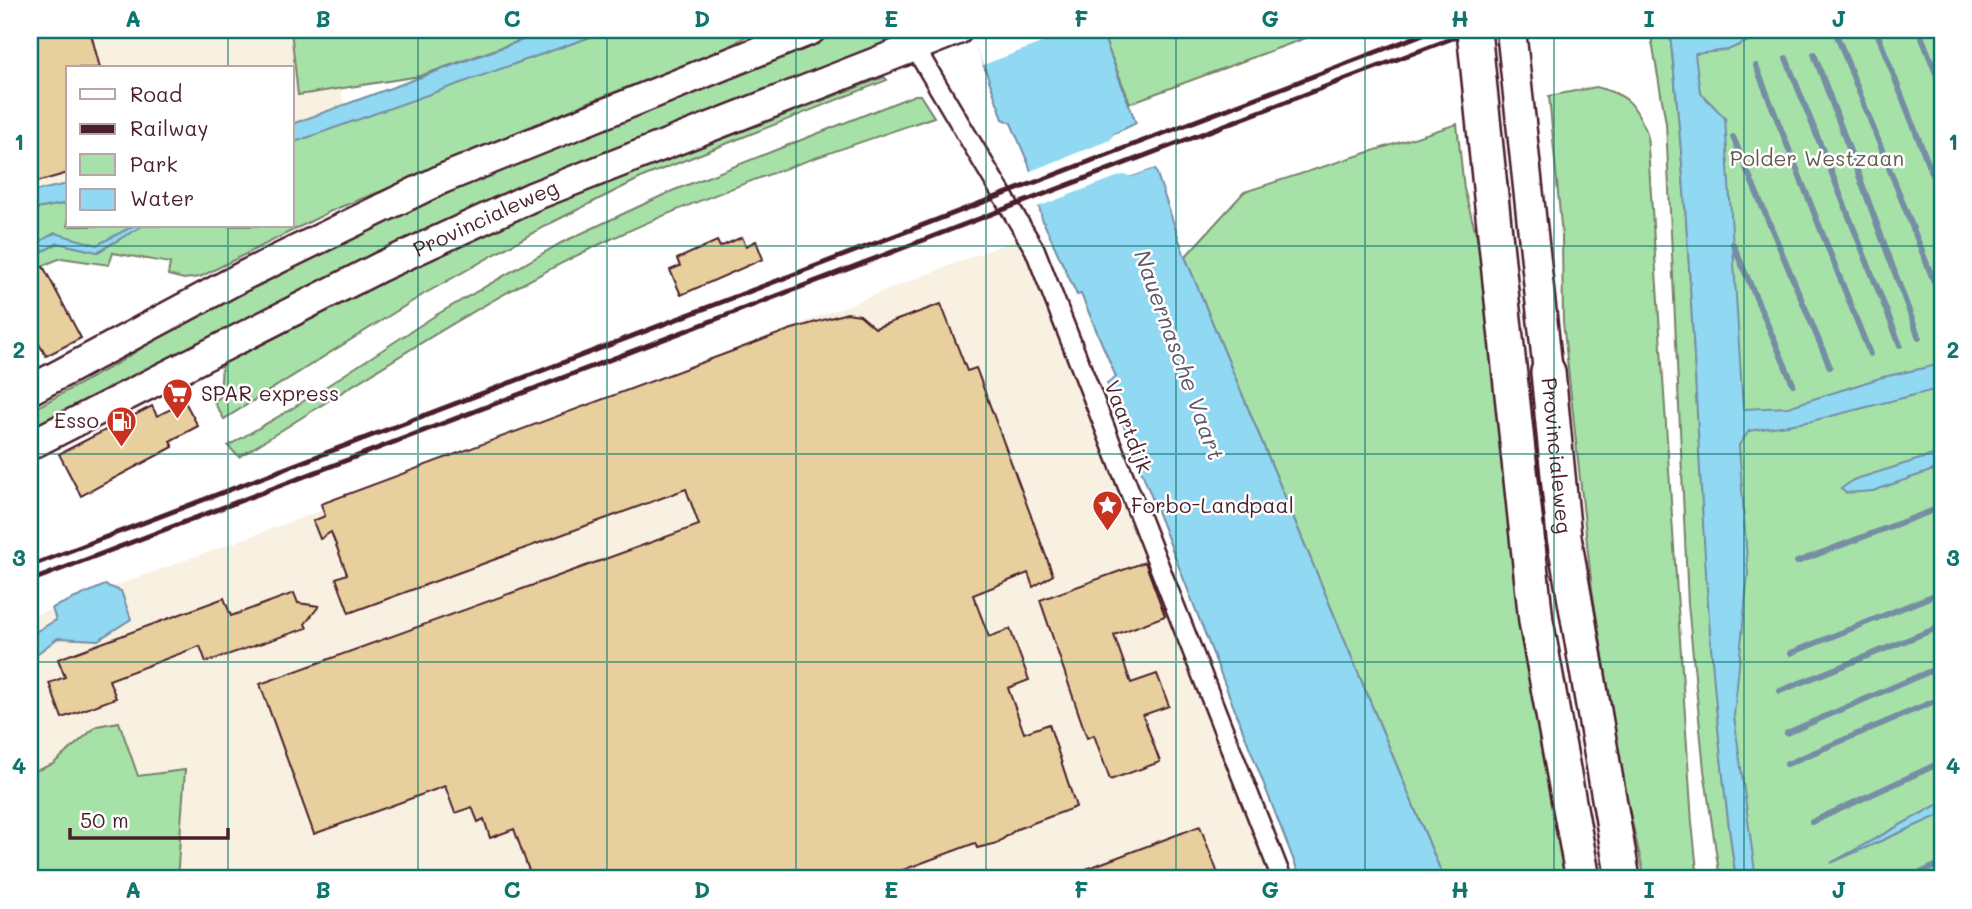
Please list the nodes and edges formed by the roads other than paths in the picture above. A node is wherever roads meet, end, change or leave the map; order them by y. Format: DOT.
graph roads {
  1 [pos="811,30"];
  2 [pos="958,30"];
  3 [pos="1474,30"];
  4 [pos="1511,30"];
  5 [pos="914,46"];
  6 [pos="1548,372"];
  7 [pos="30,390"];
  8 [pos="30,445"];
  9 [pos="1282,879"];
  10 [pos="1583,879"];
  11 [pos="1623,879"];
  1 -- 7 [label="main road"];
  2 -- 5 [label="main road, Provincialeweg"];
  3 -- 10 [label="highway, Provincialeweg, bridge"];
  4 -- 6 [label="main road, Provincialeweg"];
  5 -- 8 [label="main road, Provincialeweg"];
  5 -- 9 [label="street, Vaartdijk"];
  6 -- 11 [label="highway, Provincialeweg"];
}
